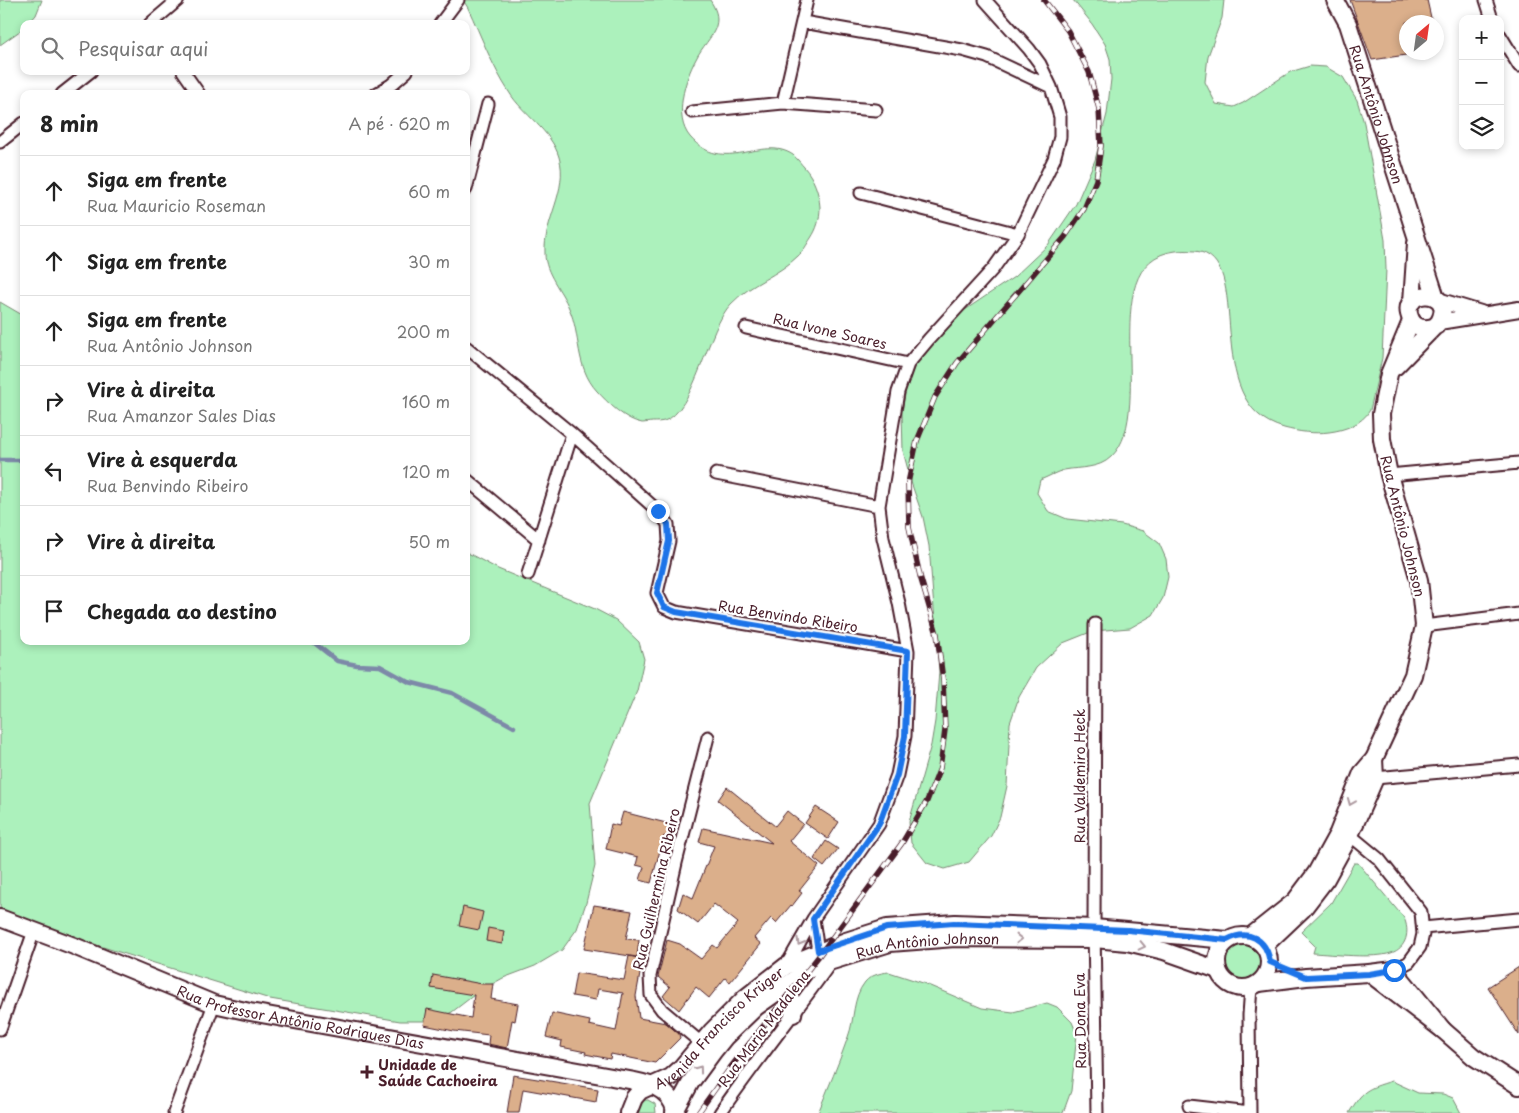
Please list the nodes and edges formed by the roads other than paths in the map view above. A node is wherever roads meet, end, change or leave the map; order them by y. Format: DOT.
graph roads {
  1 [pos="178,0"];
  2 [pos="458,0"];
  3 [pos="807,0"];
  4 [pos="985,0"];
  5 [pos="1335,0"];
  6 [pos="1346,0"];
  7 [pos="1486,0"];
  8 [pos="1491,15"];
  9 [pos="155,20"];
  10 [pos="443,20"];
  11 [pos="803,22"];
  12 [pos="1348,24"];
  13 [pos="1504,42"];
  14 [pos="1519,66"];
  15 [pos="86,75"];
  16 [pos="186,75"];
  17 [pos="402,75"];
  18 [pos="1051,87"];
  19 [pos="67,90"];
  20 [pos="196,90"];
  21 [pos="383,90"];
  22 [pos="783,103"];
  23 [pos="488,104"];
  24 [pos="876,110"];
  25 [pos="692,112"];
  26 [pos="20,126"];
  27 [pos="0,142"];
  28 [pos="470,174"];
  29 [pos="861,193"];
  30 [pos="1416,233"];
  31 [pos="1018,234"];
  32 [pos="1437,299"];
  33 [pos="1412,302"];
  34 [pos="1519,309"];
  35 [pos="1484,314"];
  36 [pos="1411,321"];
  37 [pos="1437,324"];
  38 [pos="746,328"];
  39 [pos="470,350"];
  40 [pos="908,364"];
  41 [pos="1389,374"];
  42 [pos="572,434"];
  43 [pos="1519,463"];
  44 [pos="716,474"];
  45 [pos="1389,475"];
  46 [pos="470,482"];
  47 [pos="879,506"];
  48 [pos="540,540"];
  49 [pos="528,574"];
  50 [pos="1519,614"];
  51 [pos="1095,624"];
  52 [pos="1424,626"];
  53 [pos="908,651"];
  54 [pos="708,737"];
  55 [pos="1519,765"];
  56 [pos="1368,776"];
  57 [pos="1350,835"];
  58 [pos="0,918"];
  59 [pos="813,919"];
  60 [pos="1519,919"];
  61 [pos="1423,928"];
  62 [pos="34,931"];
  63 [pos="1094,933"];
  64 [pos="1251,936"];
  65 [pos="1227,940"];
  66 [pos="1267,954"];
  67 [pos="822,959"];
  68 [pos="786,966"];
  69 [pos="1218,970"];
  70 [pos="1394,970"];
  71 [pos="1369,974"];
  72 [pos="1306,977"];
  73 [pos="1255,985"];
  74 [pos="779,991"];
  75 [pos="214,1004"];
  76 [pos="793,1014"];
  77 [pos="0,1030"];
  78 [pos="1443,1030"];
  79 [pos="707,1047"];
  80 [pos="612,1077"];
  81 [pos="653,1086"];
  82 [pos="1519,1086"];
  83 [pos="634,1098"];
  84 [pos="1189,1106"];
  85 [pos="674,1112"];
  86 [pos="174,1113"];
  87 [pos="628,1113"];
  88 [pos="720,1113"];
  89 [pos="1097,1113"];
  90 [pos="1250,1113"];
  1 -- 9 [label="street"];
  2 -- 10 [label="street"];
  3 -- 11 [label="street"];
  4 -- 18 [label="street"];
  5 -- 12 [label="main road, Rua Antônio Johnson"];
  6 -- 12 [label="main road, Rua Antônio Johnson"];
  7 -- 8 [label="street"];
  11 -- 18 [label="street"];
  11 -- 22 [label="street"];
  12 -- 30 [label="main road, Rua Antônio Johnson"];
  13 -- 14 [label="street"];
  15 -- 19 [label="street"];
  16 -- 20 [label="street"];
  17 -- 21 [label="street"];
  18 -- 31 [label="street"];
  22 -- 24 [label="street"];
  22 -- 25 [label="street"];
  23 -- 28 [label="street"];
  26 -- 27 [label="street"];
  29 -- 31 [label="street"];
  30 -- 32 [label="main road, Rua Antônio Johnson"];
  30 -- 33 [label="main road, Rua Antônio Johnson"];
  31 -- 40 [label="street"];
  32 -- 33 [label="main road"];
  32 -- 35 [label="street"];
  32 -- 37 [label="main road"];
  33 -- 36 [label="main road"];
  34 -- 35 [label="street"];
  35 -- 37 [label="street"];
  36 -- 37 [label="main road"];
  36 -- 41 [label="main road, Rua Antônio Johnson"];
  37 -- 41 [label="main road"];
  38 -- 40 [label="street, Rua Ivone Soares"];
  39 -- 42 [label="street"];
  40 -- 47 [label="street"];
  41 -- 45 [label="main road, Rua Antônio Johnson"];
  42 -- 48 [label="street"];
  42 -- 53 [label="street, Rua Benvindo Ribeiro"];
  43 -- 45 [label="street"];
  44 -- 47 [label="street"];
  45 -- 52 [label="main road, Rua Antônio Johnson"];
  46 -- 48 [label="street"];
  47 -- 53 [label="street"];
  48 -- 49 [label="street"];
  50 -- 52 [label="street"];
  51 -- 63 [label="street, Rua Valdemiro Heck"];
  52 -- 56 [label="main road, Rua Antônio Johnson"];
  53 -- 59 [label="street"];
  54 -- 79 [label="street, Rua Guilhermina Ribeiro"];
  55 -- 56 [label="street"];
  56 -- 57 [label="main road, Rua Antônio Johnson"];
  56 -- 64 [label="main road, Rua Antônio Johnson, one-way"];
  57 -- 61 [label="street"];
  57 -- 66 [label="main road, Rua Antônio Johnson"];
  58 -- 62 [label="main road, Rua Professor Antônio Rodrigues Dias"];
  59 -- 67 [label="street"];
  59 -- 68 [label="street, one-way"];
  60 -- 61 [label="street"];
  61 -- 70 [label="street"];
  62 -- 75 [label="main road, Rua Professor Antônio Rodrigues Dias"];
  62 -- 77 [label="street"];
  63 -- 65 [label="main road, Rua Antônio Johnson"];
  63 -- 67 [label="main road, Rua Antônio Johnson"];
  63 -- 69 [label="main road, Rua Antônio Johnson, one-way"];
  63 -- 89 [label="street, Rua Dona Eva"];
  64 -- 65 [label="main road"];
  64 -- 66 [label="main road"];
  65 -- 69 [label="main road"];
  66 -- 72 [label="main road"];
  66 -- 73 [label="main road"];
  67 -- 68 [label="main road, Avenida Francisco Krüger"];
  67 -- 74 [label="main road, Avenida Francisco Krüger"];
  67 -- 76 [label="street, Rua Maria Madalena"];
  68 -- 79 [label="main road, Avenida Francisco Krüger"];
  69 -- 73 [label="main road"];
  70 -- 71 [label="main road"];
  70 -- 78 [label="main road"];
  71 -- 72 [label="main road"];
  71 -- 78 [label="main road"];
  72 -- 73 [label="main road"];
  73 -- 90 [label="street"];
  74 -- 76 [label="main road"];
  74 -- 79 [label="main road, Avenida Francisco Krüger"];
  75 -- 80 [label="main road, Rua Professor Antônio Rodrigues Dias"];
  75 -- 86 [label="street"];
  76 -- 88 [label="street, Rua Maria Madalena"];
  78 -- 82 [label="main road"];
  79 -- 81 [label="main road, Avenida Francisco Krüger"];
  85 -- 79 [label="main road, Avenida Francisco Krüger, one-way"];
  80 -- 81 [label="main road, Rua Professor Antônio Rodrigues Dias"];
  80 -- 83 [label="main road"];
  81 -- 83 [label="main road, Avenida Francisco Krüger"];
  81 -- 85 [label="main road"];
  83 -- 87 [label="main road"];
  84 -- 90 [label="street"];
}
